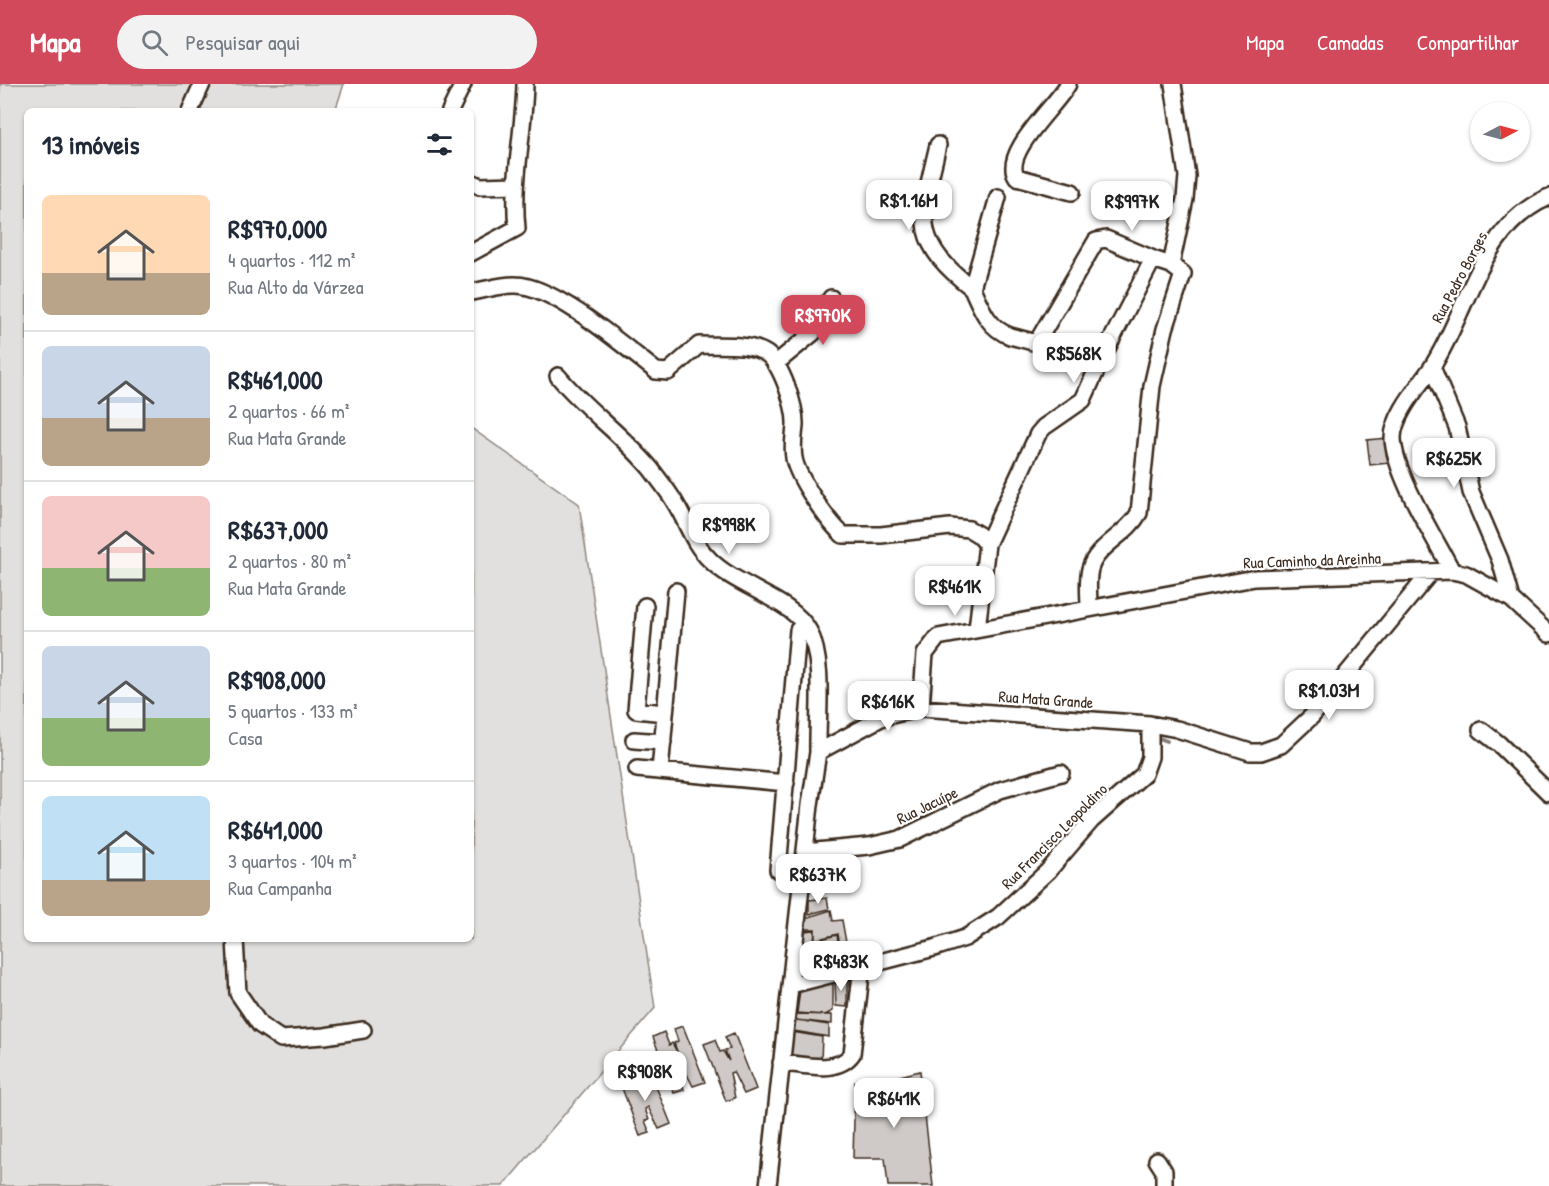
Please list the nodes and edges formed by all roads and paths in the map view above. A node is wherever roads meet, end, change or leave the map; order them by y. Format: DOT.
graph roads {
  1 [pos="202,84"];
  2 [pos="463,84"];
  3 [pos="525,84"];
  4 [pos="1068,84"];
  5 [pos="1173,84"];
  6 [pos="191,108"];
  7 [pos="451,108"];
  8 [pos="938,145"];
  9 [pos="474,183"];
  10 [pos="516,185"];
  11 [pos="1072,192"];
  12 [pos="998,197"];
  13 [pos="1549,197"];
  14 [pos="474,251"];
  15 [pos="1153,260"];
  16 [pos="1177,269"];
  17 [pos="972,288"];
  18 [pos="474,292"];
  19 [pos="831,298"];
  20 [pos="1036,342"];
  21 [pos="1101,360"];
  22 [pos="1434,363"];
  23 [pos="775,364"];
  24 [pos="558,376"];
  25 [pos="987,544"];
  26 [pos="1452,571"];
  27 [pos="1430,573"];
  28 [pos="676,591"];
  29 [pos="1511,599"];
  30 [pos="645,606"];
  31 [pos="1089,607"];
  32 [pos="977,629"];
  33 [pos="798,630"];
  34 [pos="1549,634"];
  35 [pos="921,708"];
  36 [pos="665,713"];
  37 [pos="1150,724"];
  38 [pos="1481,730"];
  39 [pos="634,740"];
  40 [pos="663,742"];
  41 [pos="818,752"];
  42 [pos="637,769"];
  43 [pos="660,771"];
  44 [pos="1060,773"];
  45 [pos="786,783"];
  46 [pos="1549,793"];
  47 [pos="805,852"];
  48 [pos="803,872"];
  49 [pos="235,942"];
  50 [pos="862,966"];
  51 [pos="791,985"];
  52 [pos="363,1030"];
  53 [pos="781,1063"];
  54 [pos="1157,1160"];
  55 [pos="768,1186"];
  56 [pos="1164,1186"];
  1 -- 6 [label="street"];
  2 -- 7 [label="street"];
  3 -- 10 [label="street"];
  4 -- 11 [label="street"];
  5 -- 16 [label="street"];
  8 -- 17 [label="street"];
  9 -- 10 [label="street"];
  10 -- 14 [label="street"];
  12 -- 17 [label="street"];
  13 -- 22 [label="street, Rua Pedro Borges"];
  15 -- 16 [label="street"];
  15 -- 20 [label="street"];
  15 -- 21 [label="street"];
  16 -- 31 [label="street"];
  17 -- 20 [label="street"];
  18 -- 23 [label="street"];
  19 -- 23 [label="street"];
  20 -- 21 [label="street"];
  21 -- 25 [label="street"];
  22 -- 26 [label="street, Rua Pedro Borges"];
  22 -- 29 [label="street"];
  23 -- 25 [label="street"];
  24 -- 41 [label="street"];
  25 -- 32 [label="street"];
  26 -- 27 [label="street, Rua Caminho da Areinha"];
  26 -- 29 [label="street, Rua Caminho da Areinha"];
  27 -- 31 [label="street, Rua Caminho da Areinha"];
  27 -- 37 [label="street, Rua Mata Grande"];
  28 -- 36 [label="street"];
  29 -- 34 [label="street, Rua Caminho da Areinha"];
  30 -- 36 [label="street"];
  31 -- 32 [label="street, Rua Caminho da Areinha"];
  32 -- 35 [label="street, Rua Caminho da Areinha"];
  33 -- 45 [label="street"];
  35 -- 37 [label="street, Rua Mata Grande"];
  35 -- 41 [label="street, Rua Mata Grande"];
  36 -- 40 [label="street"];
  37 -- 50 [label="street, Rua Francisco Leopoldino"];
  38 -- 46 [label="street"];
  39 -- 40 [label="street"];
  40 -- 43 [label="street"];
  41 -- 47 [label="street"];
  42 -- 43 [label="street"];
  43 -- 45 [label="street"];
  44 -- 47 [label="street, Rua Jacuípe"];
  45 -- 48 [label="street"];
  47 -- 48 [label="street"];
  48 -- 51 [label="street"];
  49 -- 52 [label="street"];
  50 -- 51 [label="street, Rua Francisco Leopoldino"];
  50 -- 53 [label="street"];
  51 -- 53 [label="street"];
  53 -- 55 [label="street"];
  54 -- 56 [label="street"];
}
